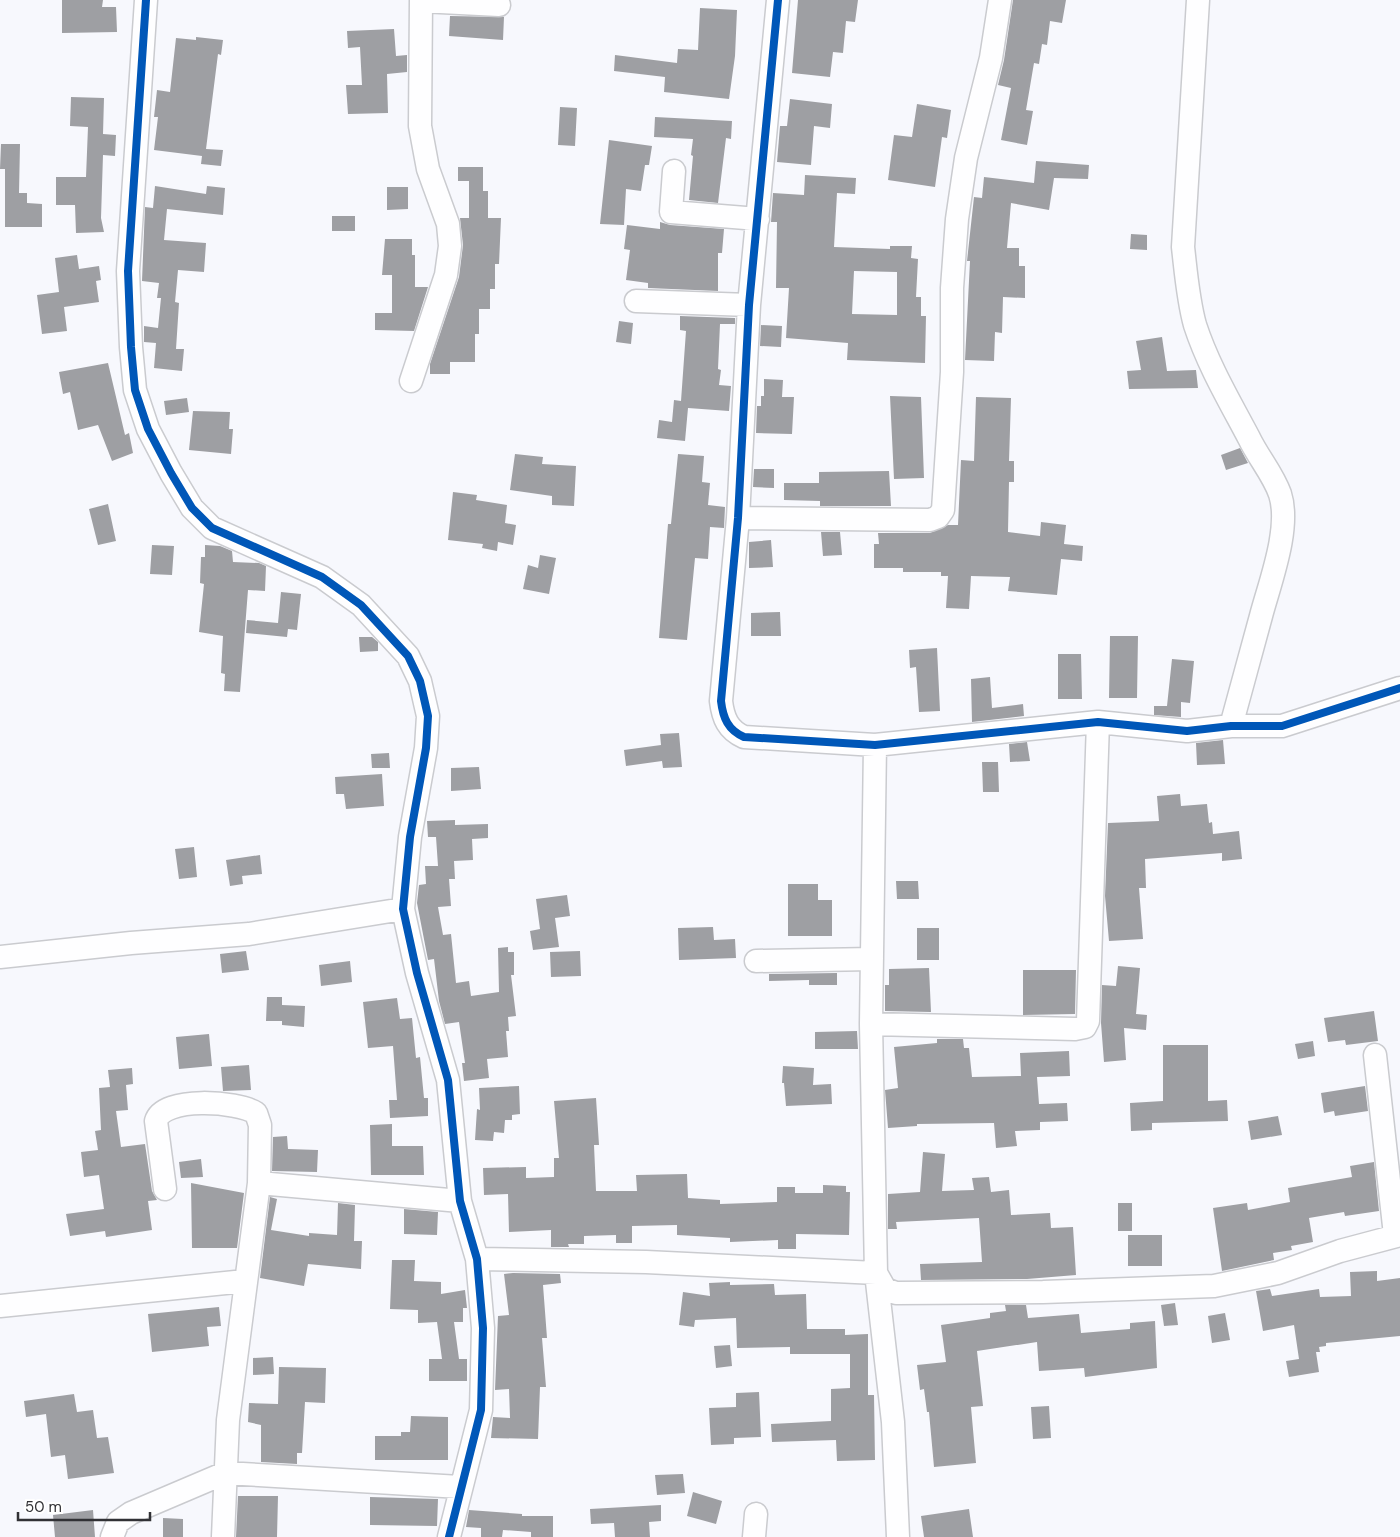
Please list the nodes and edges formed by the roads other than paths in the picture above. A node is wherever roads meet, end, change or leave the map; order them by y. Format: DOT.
graph roads {
  1 [pos="146,0"];
  2 [pos="421,0"];
  3 [pos="778,0"];
  4 [pos="1000,0"];
  5 [pos="1198,0"];
  6 [pos="499,6"];
  7 [pos="674,171"];
  8 [pos="758,219"];
  9 [pos="636,301"];
  10 [pos="750,305"];
  11 [pos="411,381"];
  12 [pos="738,518"];
  13 [pos="1400,688"];
  14 [pos="1098,722"];
  15 [pos="1231,726"];
  16 [pos="875,744"];
  17 [pos="403,909"];
  18 [pos="0,957"];
  19 [pos="872,959"];
  20 [pos="756,961"];
  21 [pos="872,1024"];
  22 [pos="1375,1055"];
  23 [pos="259,1183"];
  24 [pos="166,1189"];
  25 [pos="460,1201"];
  26 [pos="1398,1235"];
  27 [pos="476,1259"];
  28 [pos="876,1273"];
  29 [pos="245,1281"];
  30 [pos="0,1306"];
  31 [pos="225,1473"];
  32 [pos="460,1487"];
  33 [pos="756,1514"];
  34 [pos="112,1537"];
  35 [pos="223,1537"];
  36 [pos="448,1537"];
  37 [pos="754,1537"];
  38 [pos="898,1537"];
  1 -- 17 [label="street"];
  2 -- 6 [label="street"];
  2 -- 11 [label="street"];
  3 -- 8 [label="street"];
  4 -- 12 [label="street"];
  5 -- 15 [label="street"];
  7 -- 8 [label="street"];
  8 -- 10 [label="street"];
  9 -- 10 [label="street"];
  10 -- 12 [label="street"];
  12 -- 16 [label="street"];
  13 -- 15 [label="street"];
  14 -- 15 [label="street"];
  14 -- 16 [label="street"];
  14 -- 21 [label="street"];
  16 -- 19 [label="street"];
  17 -- 18 [label="street"];
  17 -- 25 [label="street"];
  19 -- 20 [label="street"];
  19 -- 21 [label="street"];
  21 -- 28 [label="street"];
  22 -- 26 [label="street"];
  23 -- 24 [label="street"];
  23 -- 25 [label="street"];
  23 -- 29 [label="street"];
  25 -- 27 [label="street"];
  26 -- 28 [label="street"];
  27 -- 28 [label="street"];
  27 -- 32 [label="street"];
  28 -- 38 [label="street"];
  29 -- 30 [label="street"];
  29 -- 31 [label="street"];
  31 -- 32 [label="street"];
  31 -- 34 [label="street"];
  31 -- 35 [label="street"];
  32 -- 36 [label="street"];
  33 -- 37 [label="street"];
}
